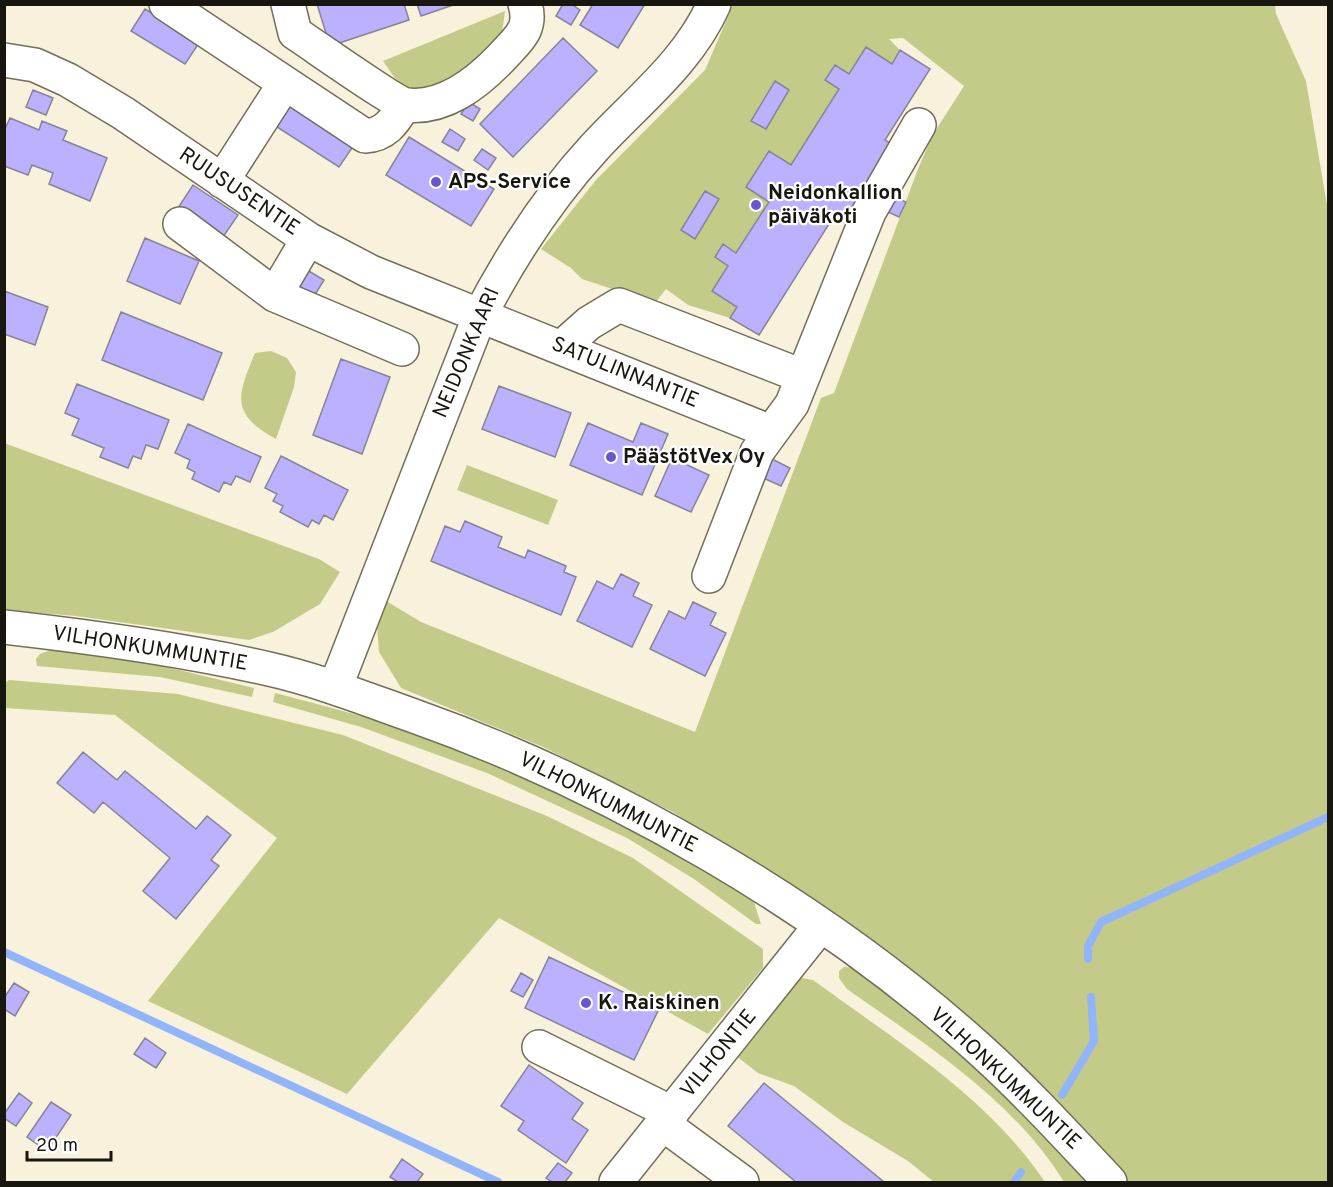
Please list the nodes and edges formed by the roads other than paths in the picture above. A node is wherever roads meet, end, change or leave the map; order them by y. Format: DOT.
graph roads {
  1 [pos="166,4"];
  2 [pos="288,4"];
  3 [pos="714,4"];
  4 [pos="535,9"];
  5 [pos="4,60"];
  6 [pos="285,83"];
  7 [pos="404,105"];
  8 [pos="919,125"];
  9 [pos="222,181"];
  10 [pos="180,225"];
  11 [pos="308,239"];
  12 [pos="275,295"];
  13 [pos="480,315"];
  14 [pos="562,347"];
  15 [pos="402,349"];
  16 [pos="802,376"];
  17 [pos="771,432"];
  18 [pos="709,576"];
  19 [pos="4,627"];
  20 [pos="335,688"];
  21 [pos="821,925"];
  22 [pos="539,1047"];
  23 [pos="667,1118"];
  24 [pos="616,1182"];
  25 [pos="742,1182"];
  26 [pos="1110,1182"];
  1 -- 6 [label="street"];
  2 -- 7 [label="street"];
  3 -- 13 [label="street, NEIDONKAARI"];
  4 -- 7 [label="street"];
  5 -- 9 [label="street, RUUSUSENTIE"];
  6 -- 7 [label="street"];
  6 -- 9 [label="street"];
  8 -- 16 [label="street"];
  9 -- 11 [label="street, RUUSUSENTIE"];
  10 -- 12 [label="street"];
  11 -- 12 [label="street"];
  11 -- 13 [label="street, RUUSUSENTIE"];
  12 -- 15 [label="street"];
  13 -- 14 [label="street, SATULINNANTIE"];
  13 -- 20 [label="street, NEIDONKAARI"];
  14 -- 16 [label="street"];
  14 -- 17 [label="street, SATULINNANTIE"];
  16 -- 17 [label="street"];
  17 -- 18 [label="street"];
  19 -- 20 [label="street, VILHONKUMMUNTIE"];
  20 -- 21 [label="street, VILHONKUMMUNTIE"];
  21 -- 23 [label="street, VILHONTIE"];
  21 -- 26 [label="street, VILHONKUMMUNTIE"];
  22 -- 23 [label="street"];
  23 -- 24 [label="street, VILHONTIE"];
  23 -- 25 [label="street"];
}
